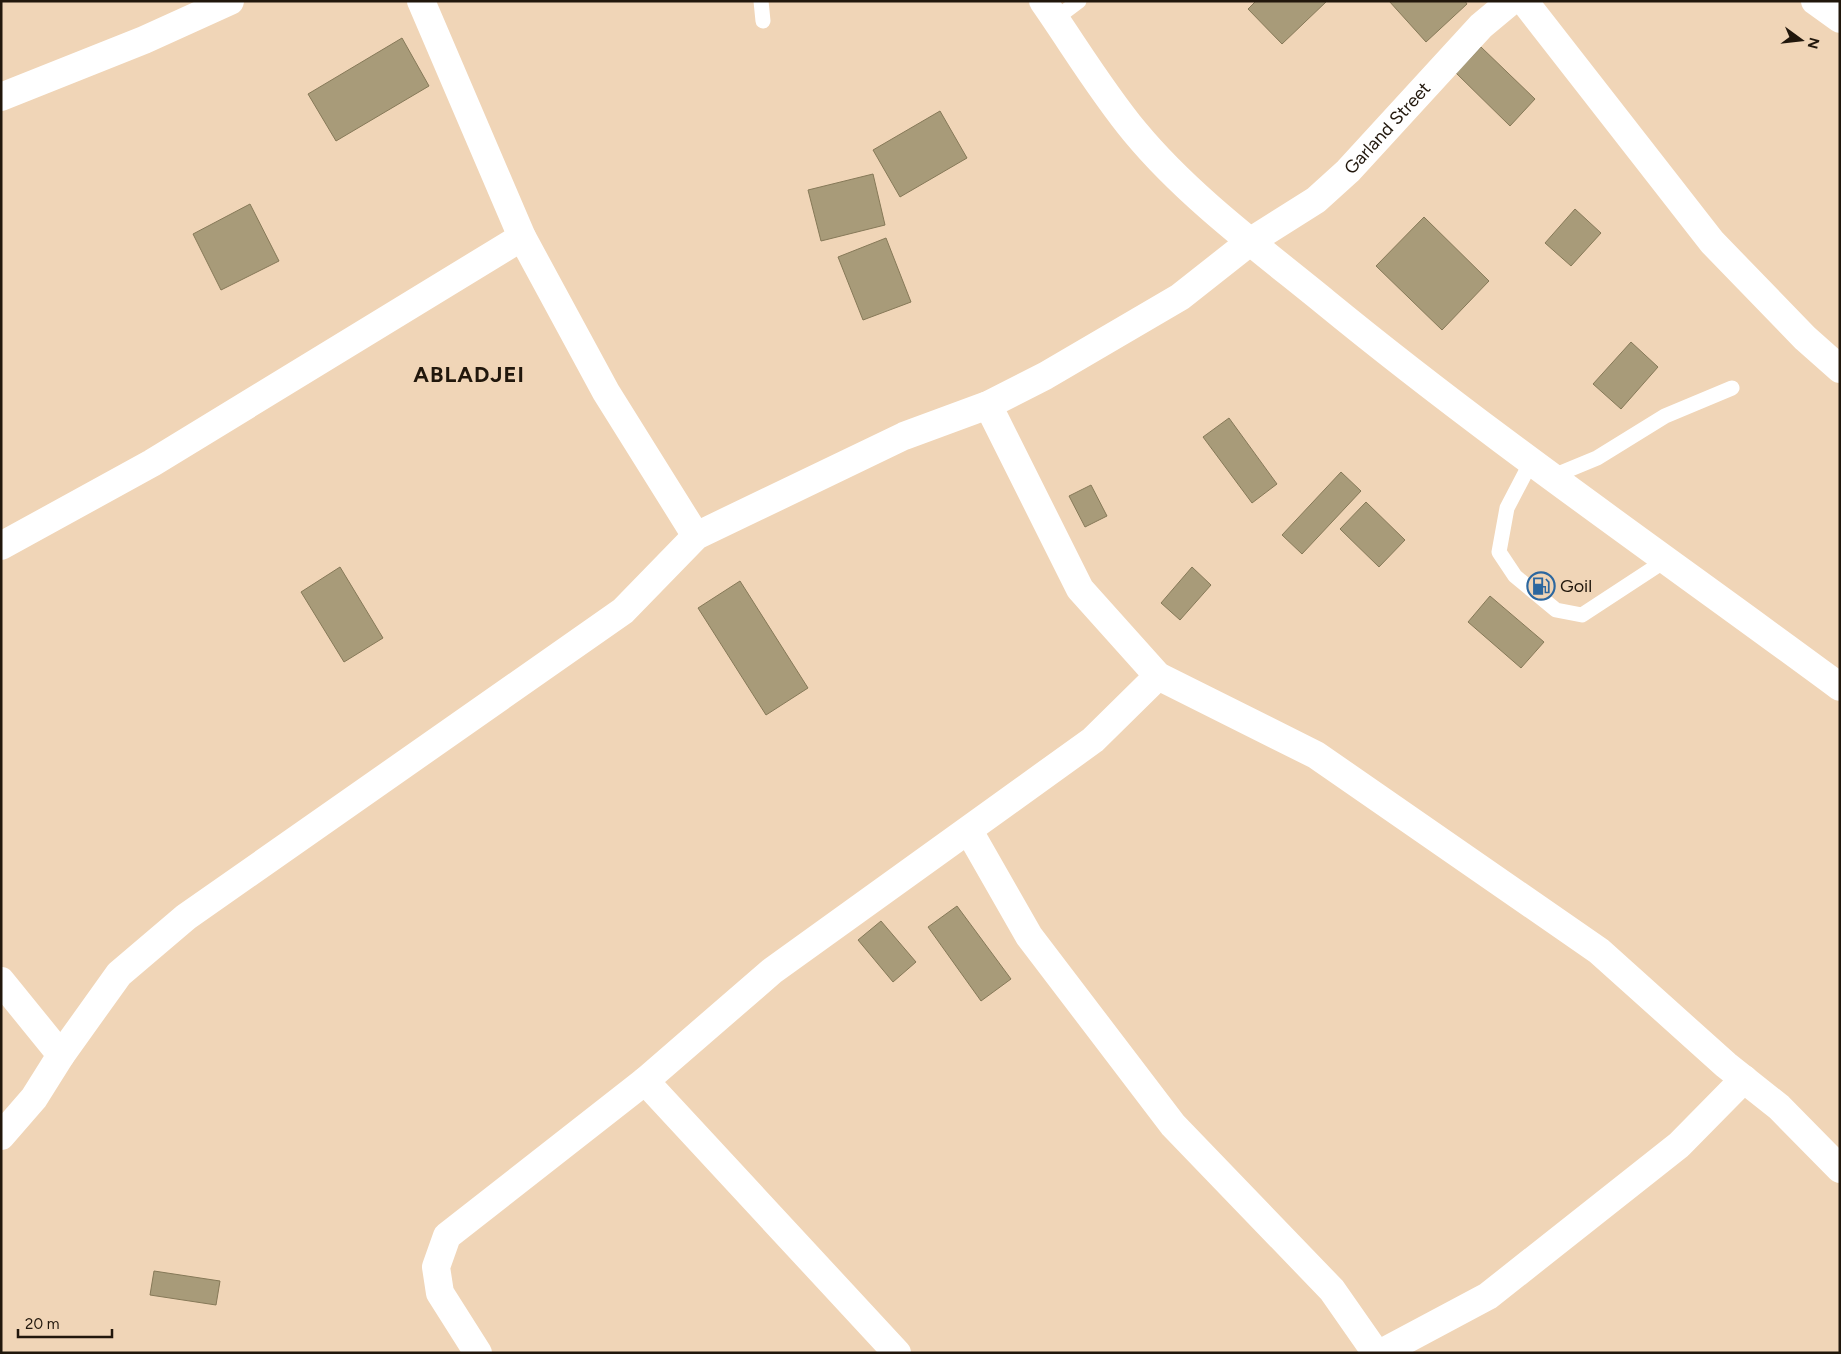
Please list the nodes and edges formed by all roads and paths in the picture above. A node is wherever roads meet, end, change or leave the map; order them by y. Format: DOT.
graph roads {
  1 [pos="230,1"];
  2 [pos="421,1"];
  3 [pos="760,1"];
  4 [pos="1078,1"];
  5 [pos="1511,1"];
  6 [pos="1524,1"];
  7 [pos="1814,1"];
  8 [pos="1049,10"];
  9 [pos="1840,19"];
  10 [pos="764,21"];
  11 [pos="1,97"];
  12 [pos="522,236"];
  13 [pos="1251,242"];
  14 [pos="1840,369"];
  15 [pos="1732,388"];
  16 [pos="988,405"];
  17 [pos="1541,470"];
  18 [pos="696,536"];
  19 [pos="1,546"];
  20 [pos="1666,560"];
  21 [pos="1158,676"];
  22 [pos="1840,687"];
  23 [pos="969,831"];
  24 [pos="1,981"];
  25 [pos="61,1055"];
  26 [pos="1744,1079"];
  27 [pos="644,1081"];
  28 [pos="1,1136"];
  29 [pos="1840,1169"];
  30 [pos="478,1353"];
  31 [pos="897,1353"];
  32 [pos="1376,1353"];
  33 [pos="1381,1353"];
  1 -- 11 [label="street"];
  2 -- 12 [label="street"];
  3 -- 10 [label="lane"];
  4 -- 8 [label="lane"];
  5 -- 13 [label="street, Garland Street"];
  6 -- 14 [label="street"];
  7 -- 9 [label="street"];
  8 -- 13 [label="street"];
  12 -- 18 [label="street"];
  12 -- 19 [label="street"];
  13 -- 16 [label="street, Garland Street"];
  13 -- 17 [label="street"];
  15 -- 17 [label="lane"];
  16 -- 18 [label="street, Garland Street"];
  16 -- 21 [label="street"];
  17 -- 20 [label="street"];
  17 -- 20 [label="lane"];
  18 -- 25 [label="street"];
  20 -- 22 [label="street"];
  21 -- 23 [label="street"];
  21 -- 26 [label="street"];
  23 -- 27 [label="street"];
  23 -- 32 [label="street"];
  24 -- 25 [label="street"];
  25 -- 28 [label="street"];
  26 -- 29 [label="street"];
  26 -- 33 [label="street"];
  27 -- 30 [label="street"];
  27 -- 31 [label="street"];
}
